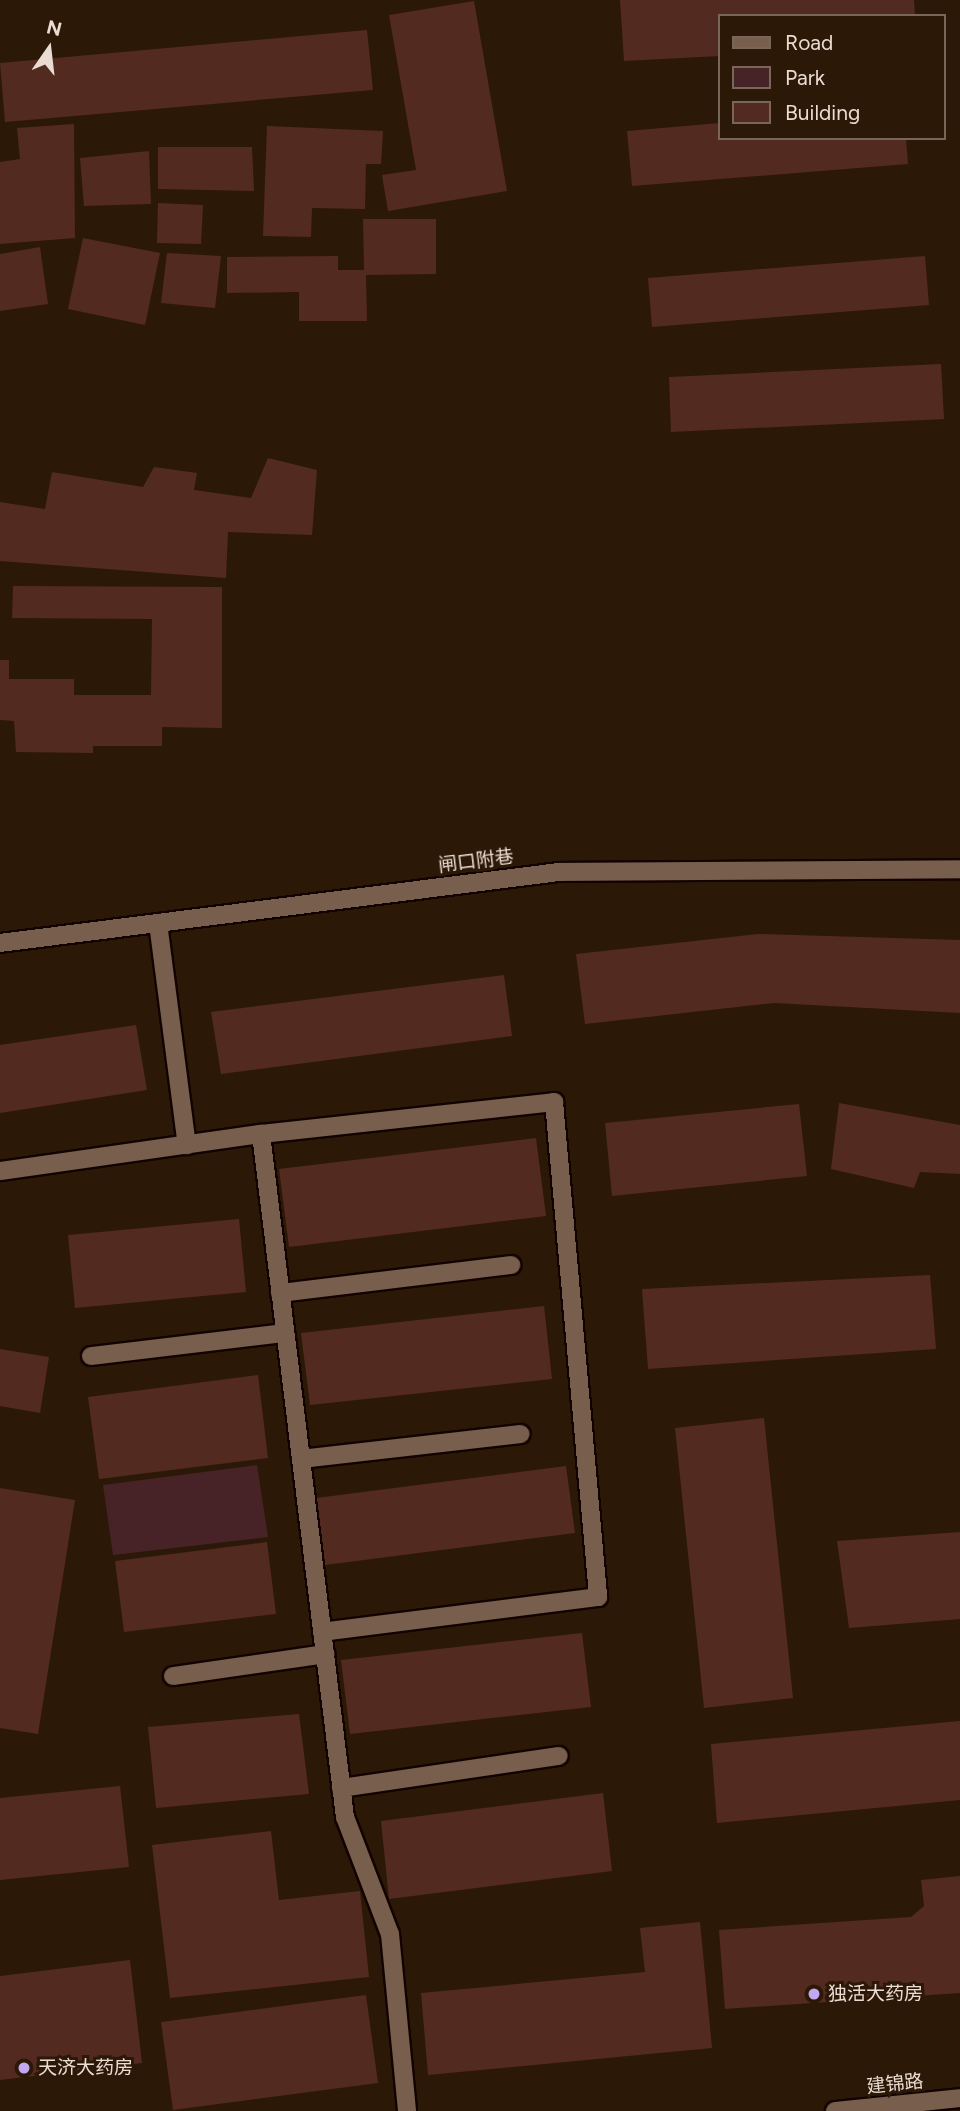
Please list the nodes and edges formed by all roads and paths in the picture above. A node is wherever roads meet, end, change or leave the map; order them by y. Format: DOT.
graph roads {
  1 [pos="960,869"];
  2 [pos="158,923"];
  3 [pos="0,943"];
  4 [pos="261,1134"];
  5 [pos="187,1144"];
  6 [pos="0,1171"];
  7 [pos="511,1265"];
  8 [pos="280,1293"];
  9 [pos="285,1333"];
  10 [pos="91,1356"];
  11 [pos="521,1434"];
  12 [pos="301,1459"];
  13 [pos="322,1632"];
  14 [pos="325,1654"];
  15 [pos="173,1676"];
  16 [pos="559,1756"];
  17 [pos="341,1788"];
  18 [pos="960,2098"];
  19 [pos="407,2111"];
  20 [pos="835,2111"];
  1 -- 2 [label="street, 闸口附巷"];
  2 -- 3 [label="street, 闸口附巷"];
  2 -- 5 [label="street"];
  4 -- 5 [label="street"];
  4 -- 8 [label="street"];
  4 -- 13 [label="street"];
  5 -- 6 [label="street"];
  7 -- 8 [label="street"];
  8 -- 9 [label="street"];
  9 -- 10 [label="street"];
  9 -- 12 [label="street"];
  11 -- 12 [label="street"];
  12 -- 13 [label="street"];
  13 -- 14 [label="street"];
  14 -- 15 [label="street"];
  14 -- 17 [label="street"];
  16 -- 17 [label="street"];
  17 -- 19 [label="street"];
  18 -- 20 [label="street, 建锦路"];
}
